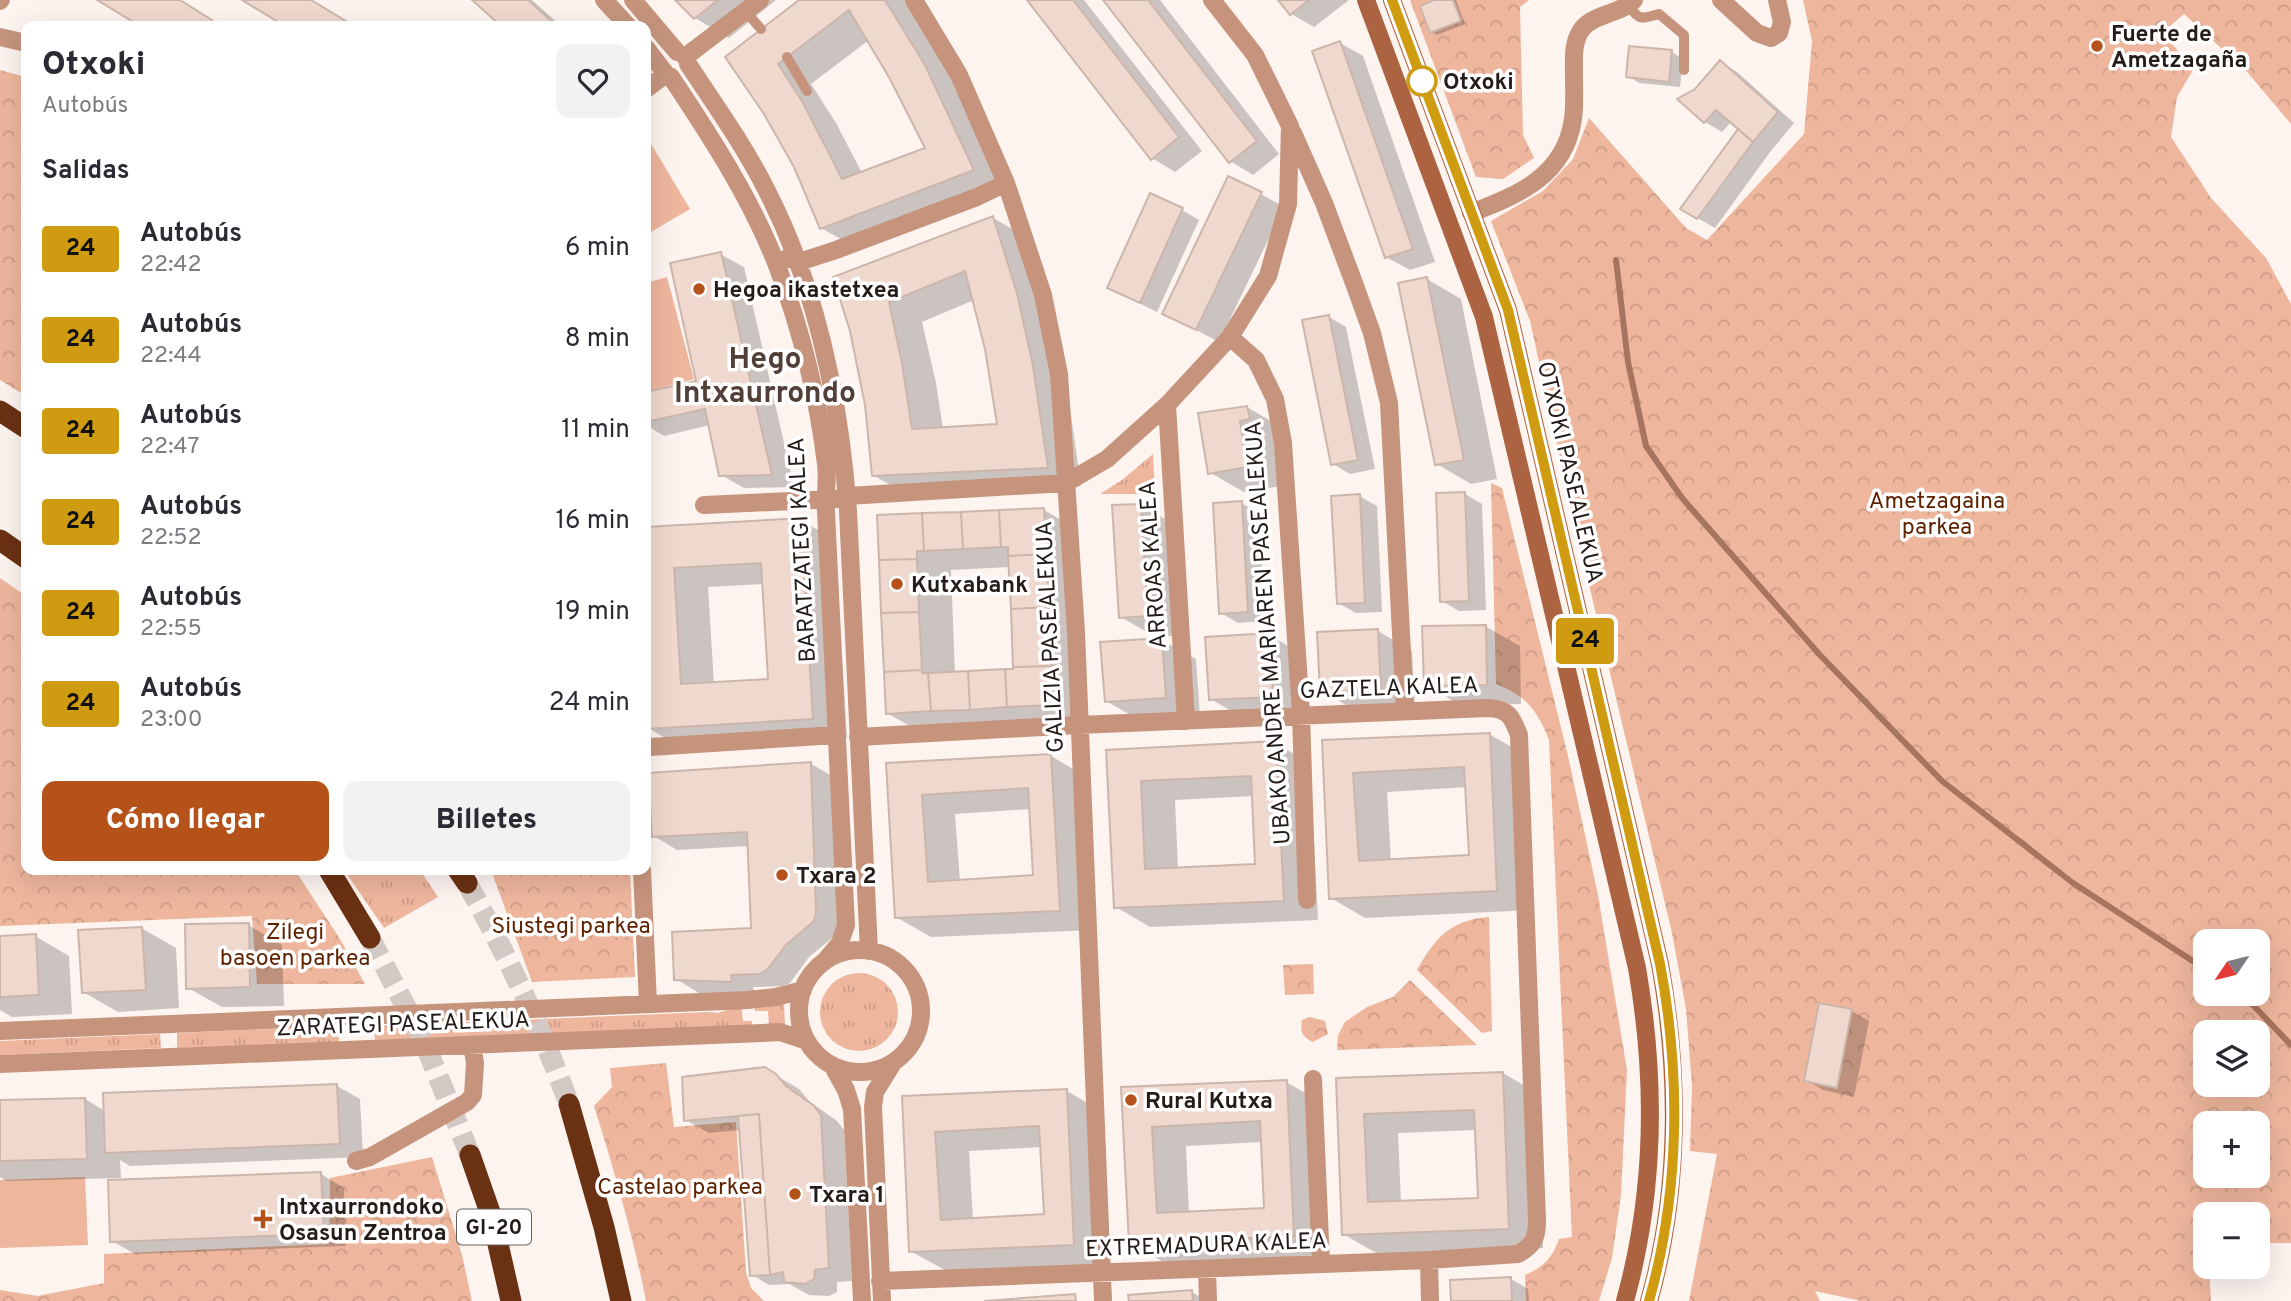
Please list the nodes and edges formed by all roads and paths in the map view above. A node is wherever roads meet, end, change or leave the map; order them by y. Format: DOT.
graph roads {
  1 [pos="604,0"];
  2 [pos="632,0"];
  3 [pos="760,0"];
  4 [pos="914,0"];
  5 [pos="1212,0"];
  6 [pos="1366,0"];
  7 [pos="1392,0"];
  8 [pos="1721,0"];
  9 [pos="1777,0"];
  10 [pos="1631,3"];
  11 [pos="746,11"];
  12 [pos="623,21"];
  13 [pos="650,21"];
  14 [pos="651,22"];
  15 [pos="761,29"];
  16 [pos="0,37"];
  17 [pos="21,42"];
  18 [pos="651,54"];
  19 [pos="787,57"];
  20 [pos="683,58"];
  21 [pos="1684,70"];
  22 [pos="667,74"];
  23 [pos="651,85"];
  24 [pos="807,91"];
  25 [pos="1290,126"];
  26 [pos="1006,183"];
  27 [pos="746,200"];
  28 [pos="1471,213"];
  29 [pos="799,262"];
  30 [pos="1230,337"];
  31 [pos="1167,405"];
  32 [pos="0,411"];
  33 [pos="21,425"];
  34 [pos="1066,483"];
  35 [pos="847,496"];
  36 [pos="825,499"];
  37 [pos="704,505"];
  38 [pos="0,540"];
  39 [pos="21,555"];
  40 [pos="1405,710"];
  41 [pos="1301,715"];
  42 [pos="1186,721"];
  43 [pos="1078,724"];
  44 [pos="836,735"];
  45 [pos="858,737"];
  46 [pos="651,747"];
  47 [pos="332,875"];
  48 [pos="642,875"];
  49 [pos="1307,900"];
  50 [pos="370,938"];
  51 [pos="869,951"];
  52 [pos="824,962"];
  53 [pos="803,990"];
  54 [pos="648,1004"];
  55 [pos="0,1031"];
  56 [pos="807,1041"];
  57 [pos="472,1045"];
  58 [pos="893,1063"];
  59 [pos="0,1064"];
  60 [pos="832,1065"];
  61 [pos="1313,1079"];
  62 [pos="569,1104"];
  63 [pos="470,1154"];
  64 [pos="356,1161"];
  65 [pos="1531,1247"];
  66 [pos="610,1254"];
  67 [pos="1429,1260"];
  68 [pos="1321,1264"];
  69 [pos="1207,1269"];
  70 [pos="1101,1273"];
  71 [pos="880,1281"];
  72 [pos="511,1301"];
  73 [pos="606,1301"];
  74 [pos="621,1301"];
  75 [pos="862,1301"];
  76 [pos="882,1301"];
  77 [pos="1102,1301"];
  78 [pos="1208,1301"];
  79 [pos="1430,1301"];
  80 [pos="1625,1301"];
  81 [pos="1649,1301"];
  1 -- 12 [label="street"];
  2 -- 13 [label="street, BARATZATEGI KALEA"];
  3 -- 11 [label="street"];
  4 -- 26 [label="street, GALIZIA PASEALEKUA"];
  5 -- 25 [label="street"];
  6 -- 80 [label="main road"];
  7 -- 28 [label="main road, OTXOKI PASEALEKUA"];
  8 -- 9 [label="street"];
  10 -- 21 [label="lane"];
  10 -- 28 [label="street"];
  11 -- 15 [label="lane"];
  11 -- 20 [label="street"];
  14 -- 20 [label="street, BARATZATEGI KALEA"];
  16 -- 17 [label="street"];
  18 -- 22 [label="street, BARATZATEGI KALEA"];
  19 -- 24 [label="lane"];
  20 -- 22 [label="street"];
  20 -- 29 [label="street, BARATZATEGI KALEA"];
  22 -- 23 [label="street"];
  22 -- 27 [label="street, BARATZATEGI KALEA"];
  25 -- 30 [label="street"];
  25 -- 40 [label="street"];
  26 -- 29 [label="street"];
  26 -- 34 [label="street, GALIZIA PASEALEKUA"];
  27 -- 29 [label="street"];
  27 -- 36 [label="street, BARATZATEGI KALEA"];
  28 -- 81 [label="main road, OTXOKI PASEALEKUA"];
  29 -- 35 [label="street, BARATZATEGI KALEA"];
  30 -- 31 [label="street"];
  30 -- 41 [label="street, UBAKO ANDRE MARIAREN PASEALEKUA"];
  31 -- 34 [label="street"];
  31 -- 42 [label="street, ARROAS KALEA"];
  32 -- 33 [label="highway"];
  34 -- 35 [label="street"];
  34 -- 43 [label="street, GALIZIA PASEALEKUA"];
  35 -- 36 [label="street"];
  35 -- 45 [label="street, BARATZATEGI KALEA"];
  36 -- 37 [label="street"];
  36 -- 44 [label="street, BARATZATEGI KALEA"];
  38 -- 39 [label="highway"];
  40 -- 41 [label="street, GAZTELA KALEA"];
  40 -- 65 [label="street, GAZTELA KALEA"];
  41 -- 42 [label="street, GAZTELA KALEA"];
  41 -- 49 [label="street, UBAKO ANDRE MARIAREN PASEALEKUA"];
  42 -- 43 [label="street, GAZTELA KALEA"];
  43 -- 45 [label="street, GAZTELA KALEA"];
  43 -- 70 [label="street, GALIZIA PASEALEKUA"];
  44 -- 46 [label="street"];
  44 -- 52 [label="street, BARATZATEGI KALEA"];
  45 -- 51 [label="street, BARATZATEGI KALEA"];
  47 -- 50 [label="highway"];
  48 -- 54 [label="street"];
  51 -- 52 [label="street"];
  51 -- 58 [label="street"];
  52 -- 53 [label="street"];
  53 -- 54 [label="street, ZARATEGI PASEALEKUA"];
  53 -- 56 [label="street"];
  54 -- 55 [label="street, ZARATEGI PASEALEKUA"];
  56 -- 57 [label="street, ZARATEGI PASEALEKUA"];
  56 -- 60 [label="street"];
  57 -- 59 [label="street, ZARATEGI PASEALEKUA"];
  57 -- 64 [label="street"];
  58 -- 60 [label="street"];
  58 -- 71 [label="street"];
  60 -- 75 [label="street"];
  61 -- 68 [label="street"];
  62 -- 66 [label="highway"];
  63 -- 72 [label="highway, GI-20"];
  65 -- 67 [label="street, EXTREMADURA KALEA"];
  66 -- 73 [label="highway"];
  66 -- 74 [label="highway"];
  67 -- 68 [label="street, EXTREMADURA KALEA"];
  67 -- 79 [label="street"];
  68 -- 69 [label="street, EXTREMADURA KALEA"];
  69 -- 70 [label="street, EXTREMADURA KALEA"];
  69 -- 78 [label="street"];
  70 -- 71 [label="street, EXTREMADURA KALEA"];
  70 -- 77 [label="street, GALIZIA PASEALEKUA"];
  71 -- 76 [label="street"];
}
